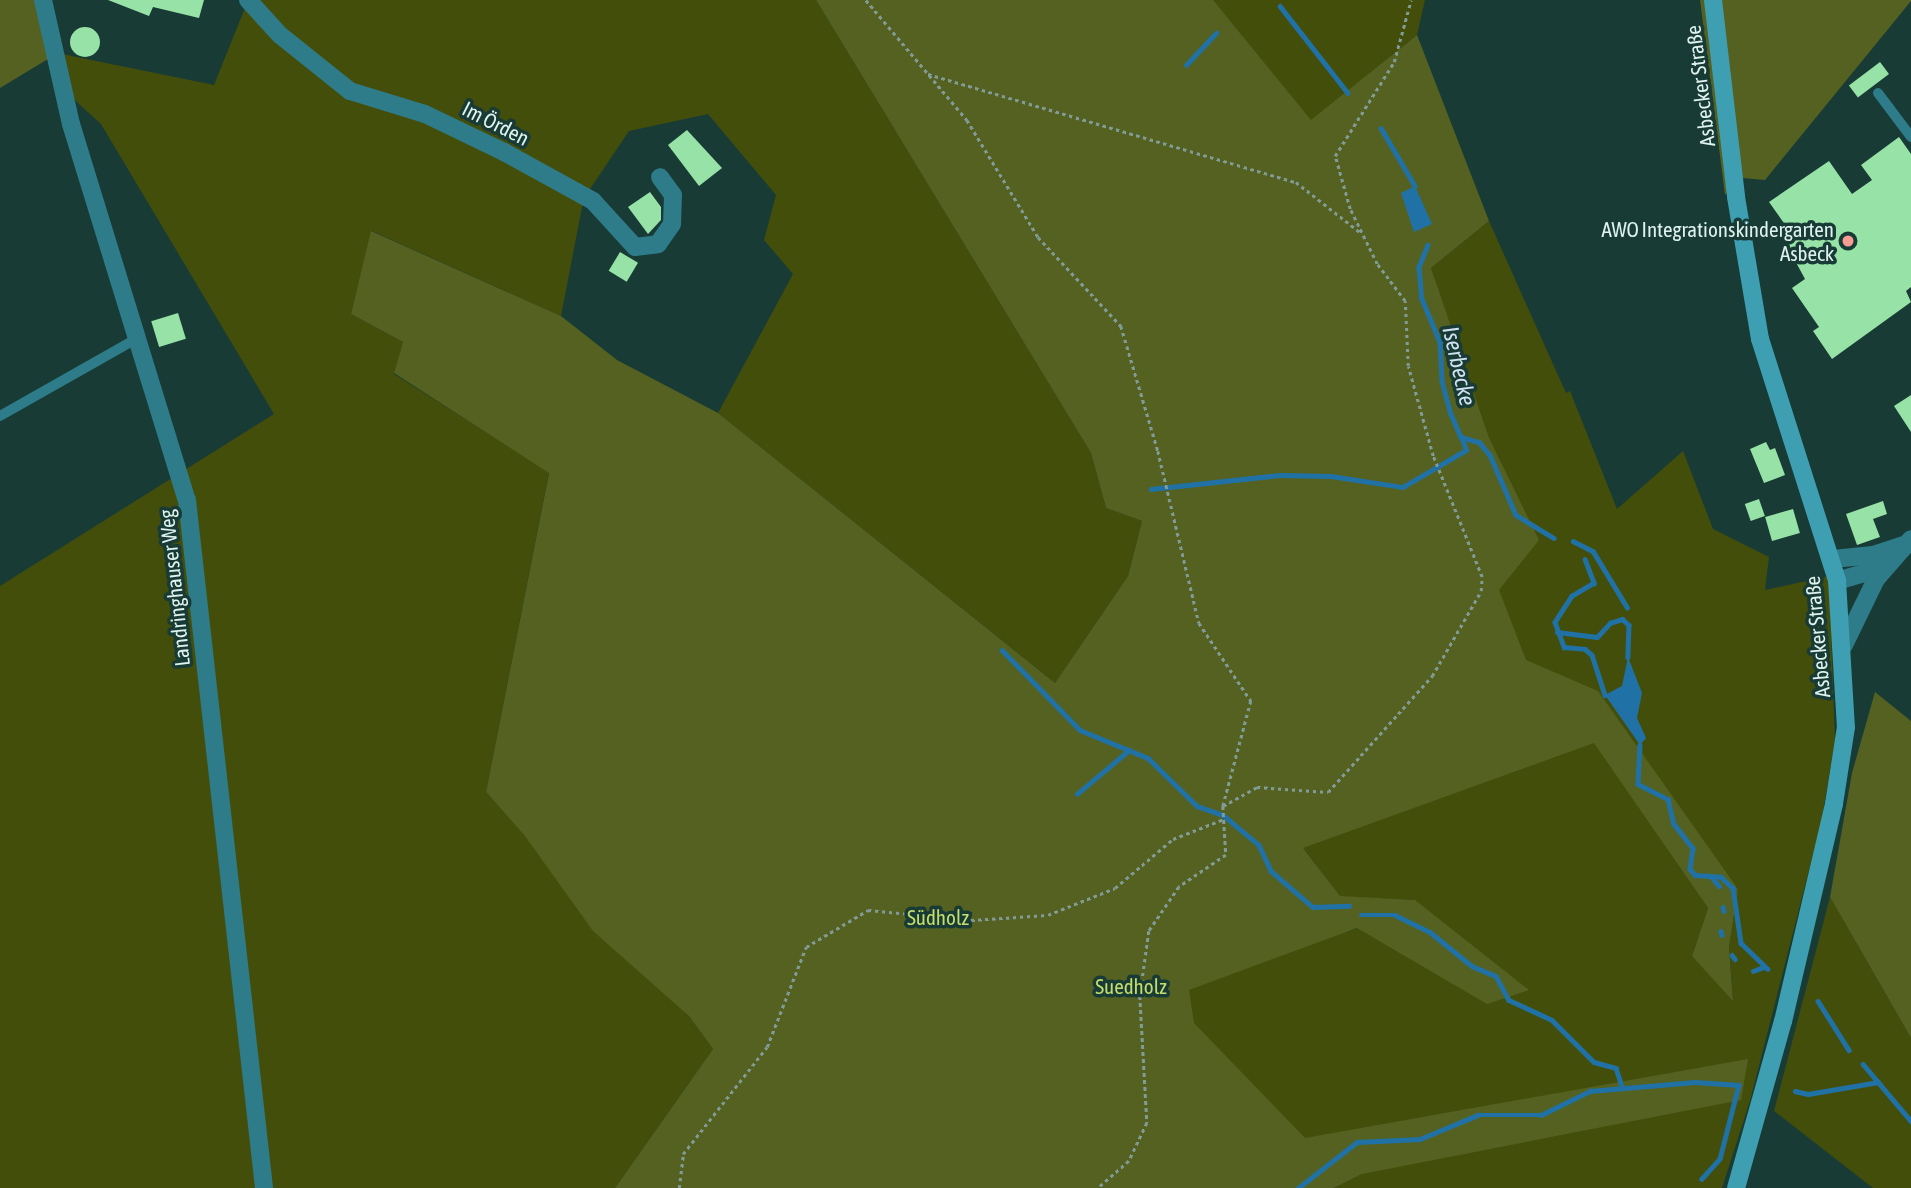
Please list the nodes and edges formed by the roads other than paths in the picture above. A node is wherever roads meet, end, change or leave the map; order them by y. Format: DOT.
graph roads {
  1 [pos="43,0"];
  2 [pos="248,0"];
  3 [pos="1713,0"];
  4 [pos="1878,93"];
  5 [pos="1911,137"];
  6 [pos="660,177"];
  7 [pos="138,338"];
  8 [pos="0,416"];
  9 [pos="1907,542"];
  10 [pos="1833,559"];
  11 [pos="1885,567"];
  12 [pos="1837,581"];
  13 [pos="1844,645"];
  14 [pos="264,1188"];
  15 [pos="1735,1188"];
  1 -- 7 [label="street, Landringhauser Weg"];
  2 -- 6 [label="street, Im Örden"];
  3 -- 10 [label="main road, Asbecker Straße"];
  4 -- 5 [label="lane"];
  7 -- 8 [label="lane"];
  7 -- 14 [label="street, Landringhauser Weg"];
  9 -- 10 [label="street"];
  9 -- 11 [label="street"];
  10 -- 12 [label="main road, Asbecker Straße"];
  11 -- 12 [label="street"];
  11 -- 13 [label="street"];
  12 -- 13 [label="main road, Asbecker Straße"];
  13 -- 15 [label="main road, Asbecker Straße"];
}
